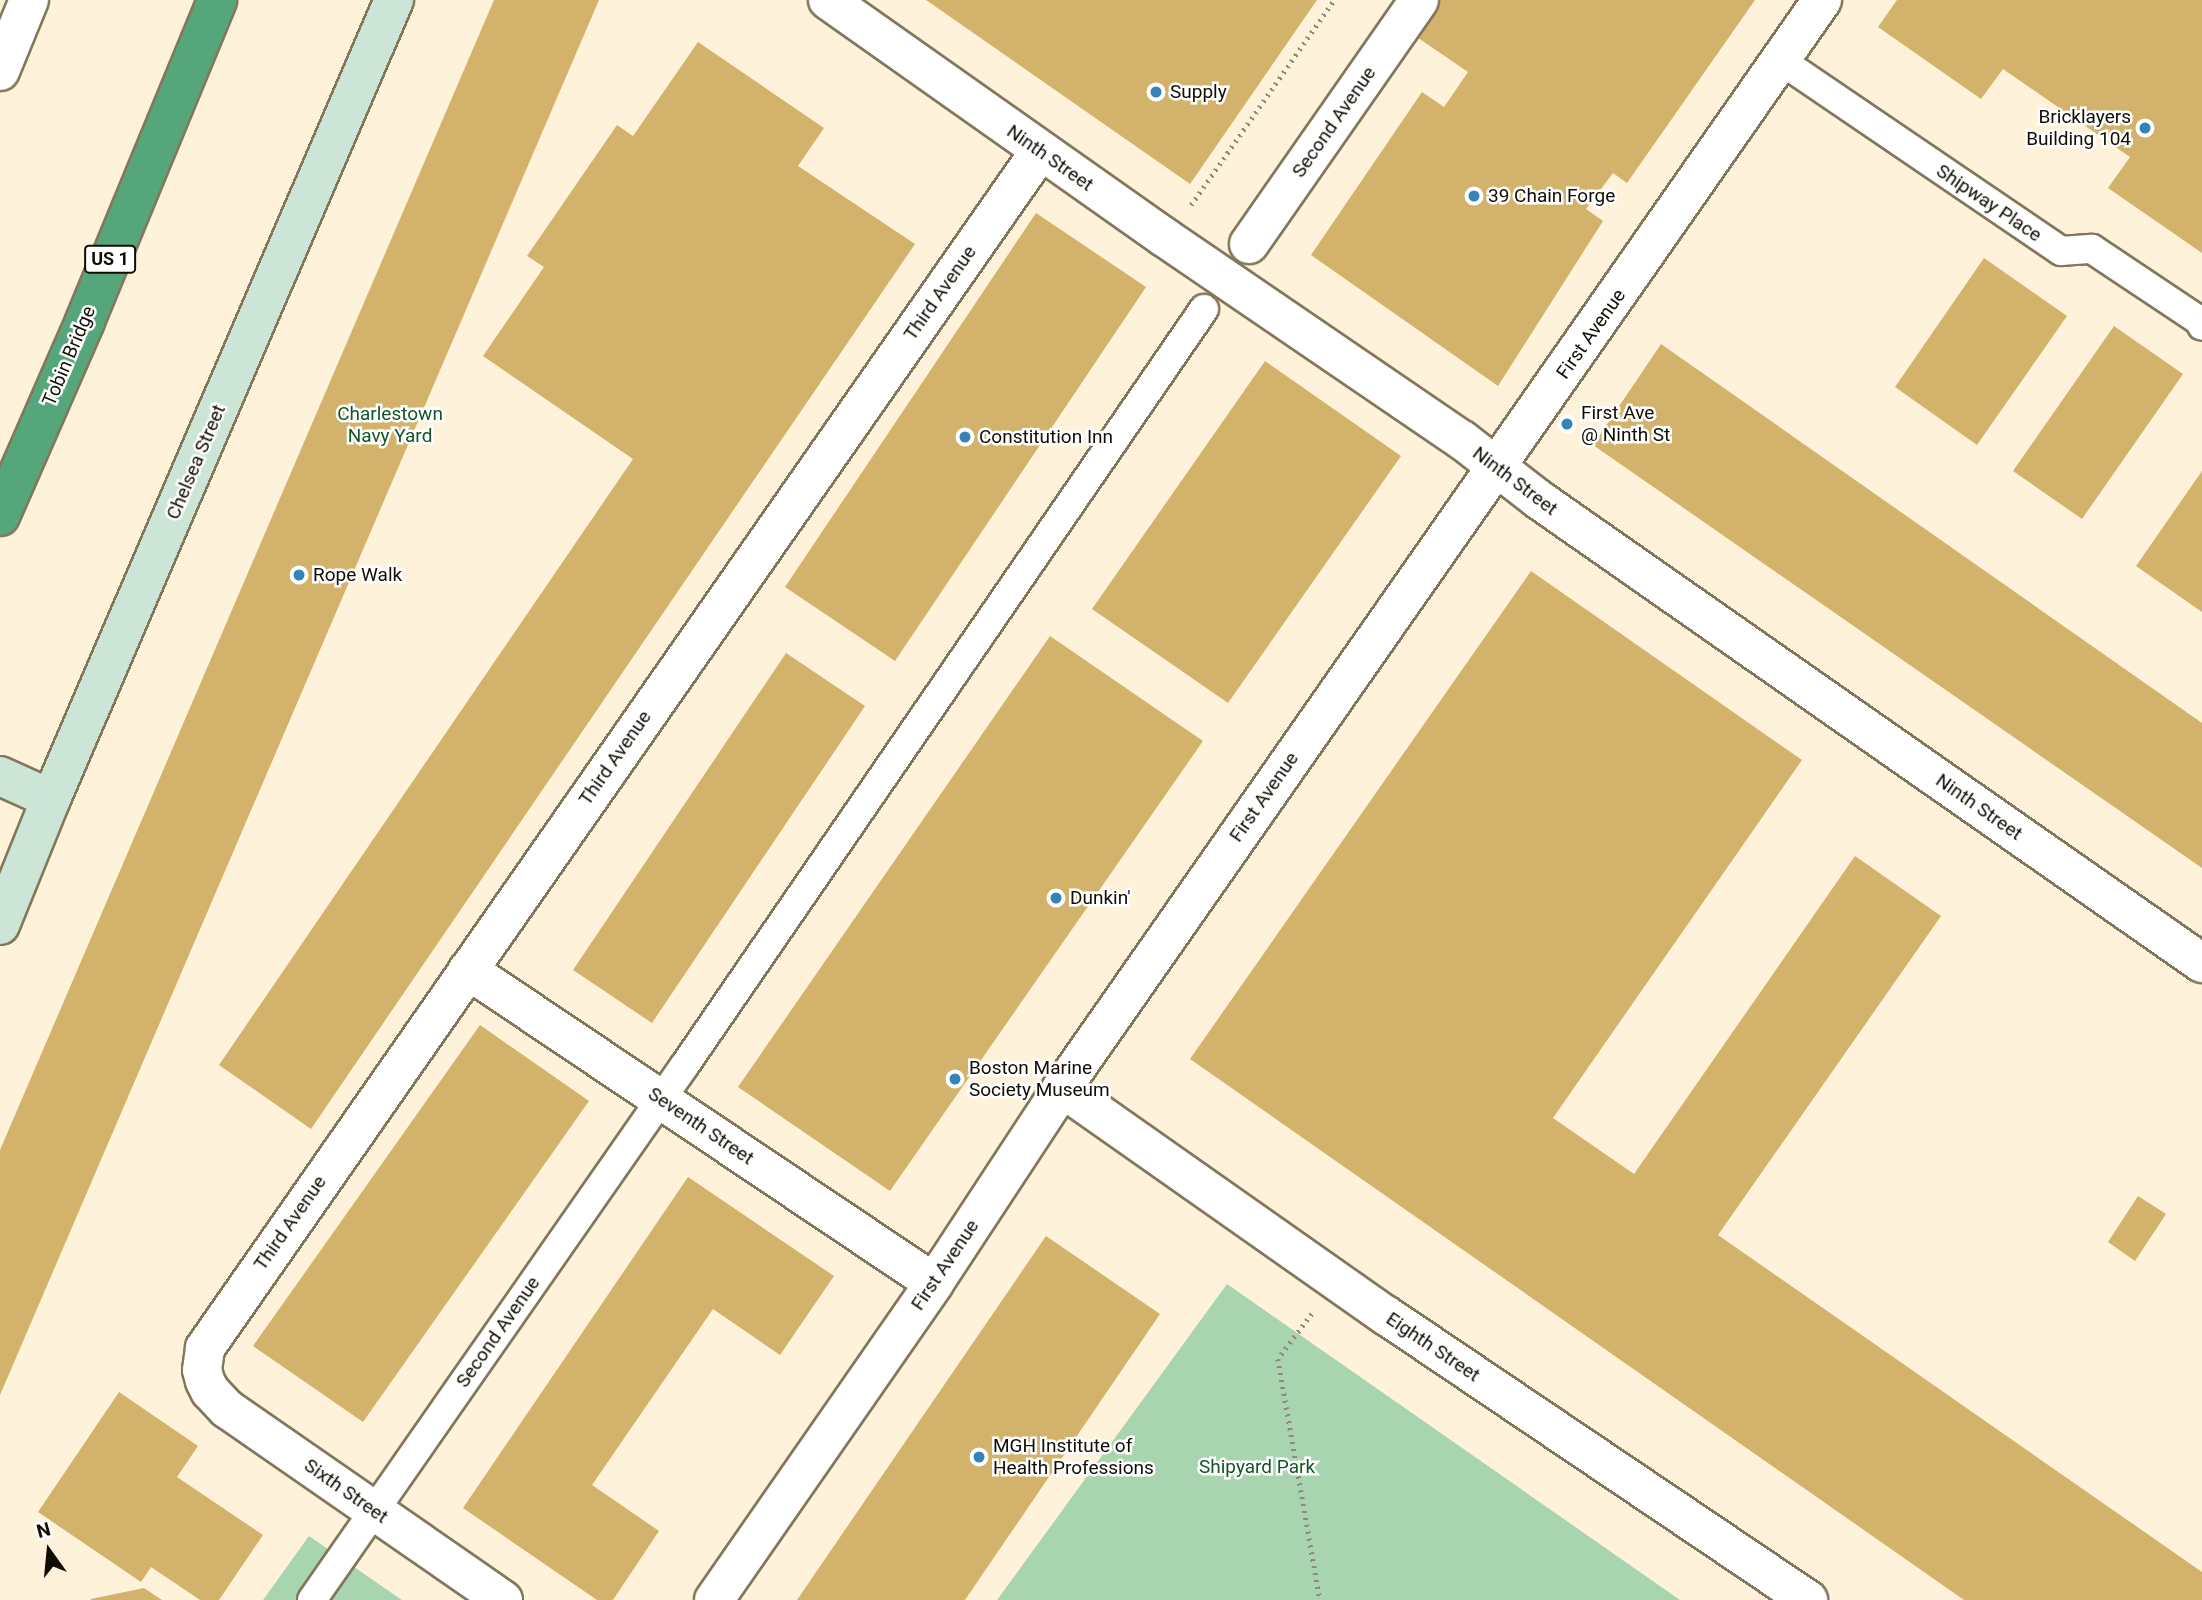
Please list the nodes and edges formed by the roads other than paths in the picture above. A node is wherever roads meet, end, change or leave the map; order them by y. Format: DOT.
graph roads {
  1 [pos="29,0"];
  2 [pos="215,0"];
  3 [pos="394,0"];
  4 [pos="828,0"];
  5 [pos="1419,0"];
  6 [pos="1822,0"];
  7 [pos="1780,60"];
  8 [pos="0,71"];
  9 [pos="1040,151"];
  10 [pos="1249,244"];
  11 [pos="1204,309"];
  12 [pos="2202,326"];
  13 [pos="1494,468"];
  14 [pos="0,514"];
  15 [pos="0,776"];
  16 [pos="51,799"];
  17 [pos="0,925"];
  18 [pos="2202,963"];
  19 [pos="468,970"];
  20 [pos="1062,1088"];
  21 [pos="661,1100"];
  22 [pos="933,1283"];
  23 [pos="202,1370"];
  24 [pos="374,1511"];
  25 [pos="312,1600"];
  26 [pos="503,1600"];
  27 [pos="714,1600"];
  28 [pos="1808,1600"];
  1 -- 8 [label="street"];
  2 -- 14 [label="highway, Tobin Bridge / US 1"];
  3 -- 16 [label="main road, Chelsea Street"];
  4 -- 9 [label="street, Ninth Street"];
  5 -- 10 [label="street, Second Avenue"];
  6 -- 7 [label="street, First Avenue"];
  7 -- 12 [label="street, Shipway Place"];
  7 -- 13 [label="street, First Avenue"];
  9 -- 13 [label="street, Ninth Street"];
  9 -- 19 [label="street, Third Avenue"];
  11 -- 21 [label="street, Second Avenue"];
  13 -- 18 [label="street, Ninth Street"];
  13 -- 20 [label="street, First Avenue"];
  15 -- 16 [label="main road"];
  16 -- 17 [label="main road, Chelsea Street"];
  19 -- 21 [label="street, Seventh Street"];
  19 -- 23 [label="street, Third Avenue"];
  20 -- 22 [label="street, First Avenue"];
  20 -- 28 [label="street, Eighth Street"];
  21 -- 22 [label="street, Seventh Street"];
  21 -- 24 [label="street, Second Avenue"];
  22 -- 27 [label="street, First Avenue"];
  23 -- 24 [label="street, Sixth Street"];
  24 -- 25 [label="street, Second Avenue"];
  24 -- 26 [label="street, Sixth Street"];
}
